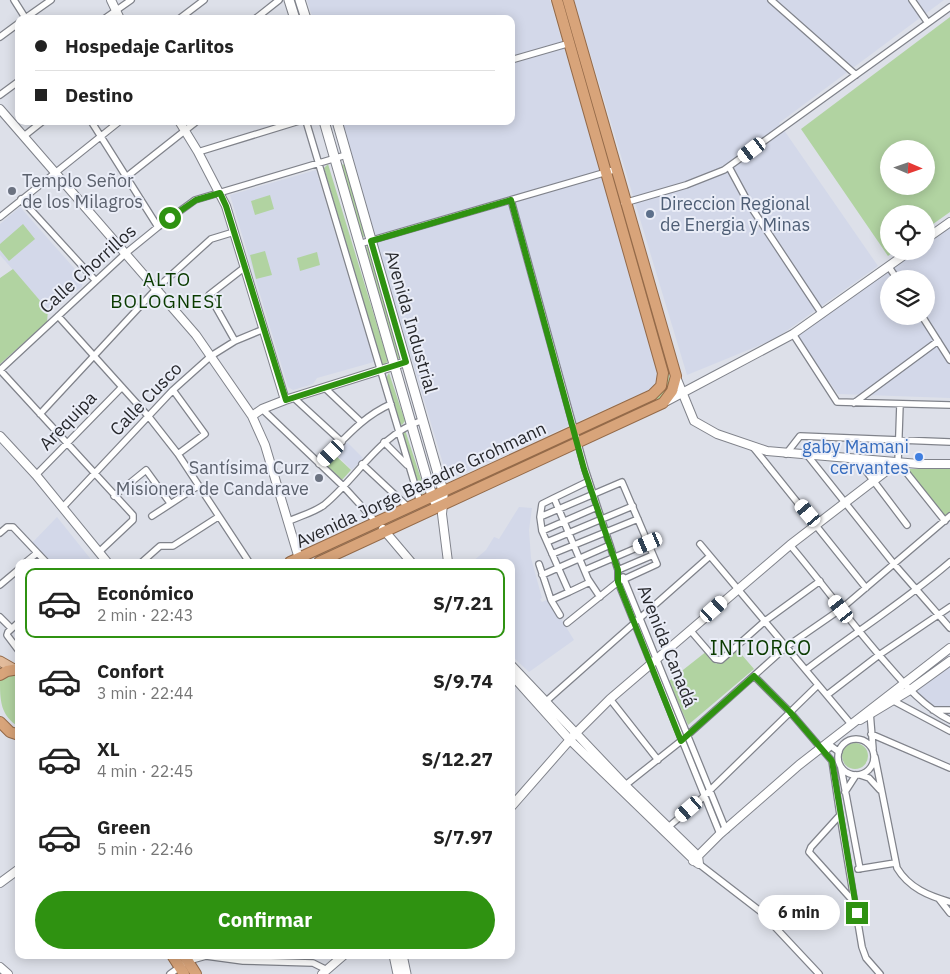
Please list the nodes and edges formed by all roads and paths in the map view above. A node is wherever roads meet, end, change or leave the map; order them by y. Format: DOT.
graph roads {
  1 [pos="14,0"];
  2 [pos="51,0"];
  3 [pos="111,0"];
  4 [pos="131,0"];
  5 [pos="204,0"];
  6 [pos="279,0"];
  7 [pos="289,0"];
  8 [pos="300,0"];
  9 [pos="556,0"];
  10 [pos="568,0"];
  11 [pos="771,0"];
  12 [pos="912,0"];
  13 [pos="950,7"];
  14 [pos="116,10"];
  15 [pos="23,15"];
  16 [pos="29,15"];
  17 [pos="109,15"];
  18 [pos="118,15"];
  19 [pos="184,15"];
  20 [pos="260,15"];
  21 [pos="294,15"];
  22 [pos="305,15"];
  23 [pos="928,23"];
  24 [pos="15,26"];
  25 [pos="0,37"];
  26 [pos="580,41"];
  27 [pos="569,43"];
  28 [pos="515,59"];
  29 [pos="856,75"];
  30 [pos="15,84"];
  31 [pos="0,95"];
  32 [pos="0,108"];
  33 [pos="38,125"];
  34 [pos="93,125"];
  35 [pos="115,125"];
  36 [pos="181,125"];
  37 [pos="193,125"];
  38 [pos="268,125"];
  39 [pos="286,125"];
  40 [pos="307,125"];
  41 [pos="325,125"];
  42 [pos="338,125"];
  43 [pos="270,130"];
  44 [pos="185,132"];
  45 [pos="24,136"];
  46 [pos="100,136"];
  47 [pos="198,152"];
  48 [pos="346,155"];
  49 [pos="334,159"];
  50 [pos="318,164"];
  51 [pos="729,167"];
  52 [pos="617,169"];
  53 [pos="55,171"];
  54 [pos="606,172"];
  55 [pos="125,178"];
  56 [pos="220,193"];
  57 [pos="21,199"];
  58 [pos="511,200"];
  59 [pos="626,202"];
  60 [pos="615,206"];
  61 [pos="0,217"];
  62 [pos="950,222"];
  63 [pos="158,226"];
  64 [pos="234,232"];
  65 [pos="935,233"];
  66 [pos="371,241"];
  67 [pos="359,244"];
  68 [pos="126,253"];
  69 [pos="898,260"];
  70 [pos="245,267"];
  71 [pos="889,267"];
  72 [pos="891,270"];
  73 [pos="95,280"];
  74 [pos="157,288"];
  75 [pos="822,314"];
  76 [pos="58,316"];
  77 [pos="928,325"];
  78 [pos="662,328"];
  79 [pos="264,329"];
  80 [pos="650,331"];
  81 [pos="793,334"];
  82 [pos="235,340"];
  83 [pos="938,341"];
  84 [pos="94,356"];
  85 [pos="211,356"];
  86 [pos="950,360"];
  87 [pos="406,362"];
  88 [pos="394,366"];
  89 [pos="0,370"];
  90 [pos="381,371"];
  91 [pos="676,376"];
  92 [pos="692,386"];
  93 [pos="122,387"];
  94 [pos="326,388"];
  95 [pos="173,390"];
  96 [pos="682,392"];
  97 [pos="294,398"];
  98 [pos="286,400"];
  99 [pos="854,402"];
  100 [pos="663,403"];
  101 [pos="391,404"];
  102 [pos="900,404"];
  103 [pos="950,405"];
  104 [pos="688,408"];
  105 [pos="262,409"];
  106 [pos="40,414"];
  107 [pos="252,416"];
  108 [pos="149,417"];
  109 [pos="423,420"];
  110 [pos="361,422"];
  111 [pos="411,424"];
  112 [pos="399,430"];
  113 [pos="576,432"];
  114 [pos="0,436"];
  115 [pos="899,439"];
  116 [pos="342,442"];
  117 [pos="384,442"];
  118 [pos="950,442"];
  119 [pos="579,443"];
  120 [pos="67,444"];
  121 [pos="752,446"];
  122 [pos="178,454"];
  123 [pos="786,454"];
  124 [pos="808,456"];
  125 [pos="857,459"];
  126 [pos="898,462"];
  127 [pos="319,464"];
  128 [pos="362,464"];
  129 [pos="950,464"];
  130 [pos="408,466"];
  131 [pos="95,474"];
  132 [pos="36,475"];
  133 [pos="480,481"];
  134 [pos="589,481"];
  135 [pos="872,481"];
  136 [pos="198,486"];
  137 [pos="343,486"];
  138 [pos="443,491"];
  139 [pos="593,494"];
  140 [pos="114,496"];
  141 [pos="432,496"];
  142 [pos="554,498"];
  143 [pos="420,502"];
  144 [pos="844,502"];
  145 [pos="170,503"];
  146 [pos="441,505"];
  147 [pos="632,506"];
  148 [pos="408,507"];
  149 [pos="597,507"];
  150 [pos="63,508"];
  151 [pos="559,508"];
  152 [pos="152,516"];
  153 [pos="950,516"];
  154 [pos="218,517"];
  155 [pos="540,517"];
  156 [pos="638,519"];
  157 [pos="601,520"];
  158 [pos="289,521"];
  159 [pos="564,521"];
  160 [pos="945,521"];
  161 [pos="376,522"];
  162 [pos="817,523"];
  163 [pos="907,525"];
  164 [pos="542,531"];
  165 [pos="385,532"];
  166 [pos="0,533"];
  167 [pos="569,533"];
  168 [pos="606,533"];
  169 [pos="547,542"];
  170 [pos="648,543"];
  171 [pos="700,544"];
  172 [pos="574,545"];
  173 [pos="610,545"];
  174 [pos="790,545"];
  175 [pos="99,552"];
  176 [pos="37,553"];
  177 [pos="552,554"];
  178 [pos="653,555"];
  179 [pos="710,556"];
  180 [pos="579,558"];
  181 [pos="614,558"];
  182 [pos="30,559"];
  183 [pos="43,559"];
  184 [pos="105,559"];
  185 [pos="145,559"];
  186 [pos="247,559"];
  187 [pos="296,559"];
  188 [pos="300,559"];
  189 [pos="326,559"];
  190 [pos="408,559"];
  191 [pos="448,559"];
  192 [pos="950,562"];
  193 [pos="539,564"];
  194 [pos="894,564"];
  195 [pos="558,567"];
  196 [pos="585,570"];
  197 [pos="618,570"];
  198 [pos="15,572"];
  199 [pos="542,575"];
  200 [pos="624,578"];
  201 [pos="820,581"];
  202 [pos="590,582"];
  203 [pos="618,582"];
  204 [pos="0,585"];
  205 [pos="737,588"];
  206 [pos="866,588"];
  207 [pos="917,591"];
  208 [pos="569,592"];
  209 [pos="600,597"];
  210 [pos="551,600"];
  211 [pos="950,607"];
  212 [pos="841,609"];
  213 [pos="560,615"];
  214 [pos="939,615"];
  215 [pos="640,616"];
  216 [pos="0,617"];
  217 [pos="765,621"];
  218 [pos="634,622"];
  219 [pos="567,623"];
  220 [pos="15,625"];
  221 [pos="11,628"];
  222 [pos="950,628"];
  223 [pos="690,630"];
  224 [pos="858,630"];
  225 [pos="15,646"];
  226 [pos="786,647"];
  227 [pos="950,648"];
  228 [pos="879,655"];
  229 [pos="653,660"];
  230 [pos="0,661"];
  231 [pos="950,661"];
  232 [pos="15,668"];
  233 [pos="15,669"];
  234 [pos="515,670"];
  235 [pos="806,670"];
  236 [pos="0,675"];
  237 [pos="754,676"];
  238 [pos="515,678"];
  239 [pos="904,683"];
  240 [pos="818,684"];
  241 [pos="910,690"];
  242 [pos="828,695"];
  243 [pos="890,698"];
  244 [pos="610,699"];
  245 [pos="542,704"];
  246 [pos="931,710"];
  247 [pos="950,710"];
  248 [pos="790,712"];
  249 [pos="870,712"];
  250 [pos="950,720"];
  251 [pos="0,722"];
  252 [pos="848,726"];
  253 [pos="950,731"];
  254 [pos="10,733"];
  255 [pos="871,734"];
  256 [pos="687,736"];
  257 [pos="572,737"];
  258 [pos="853,739"];
  259 [pos="840,740"];
  260 [pos="881,740"];
  261 [pos="681,741"];
  262 [pos="872,742"];
  263 [pos="827,747"];
  264 [pos="839,751"];
  265 [pos="874,754"];
  266 [pos="658,760"];
  267 [pos="840,764"];
  268 [pos="950,768"];
  269 [pos="857,775"];
  270 [pos="623,788"];
  271 [pos="709,790"];
  272 [pos="845,792"];
  273 [pos="704,796"];
  274 [pos="884,801"];
  275 [pos="515,802"];
  276 [pos="840,816"];
  277 [pos="666,829"];
  278 [pos="723,832"];
  279 [pos="697,860"];
  280 [pos="895,864"];
  281 [pos="860,869"];
  282 [pos="851,870"];
  283 [pos="15,872"];
  284 [pos="0,883"];
  285 [pos="939,899"];
  286 [pos="950,901"];
  287 [pos="854,902"];
  288 [pos="950,913"];
  289 [pos="198,959"];
  290 [pos="228,959"];
  291 [pos="339,959"];
  292 [pos="395,959"];
  293 [pos="403,959"];
  294 [pos="184,964"];
  295 [pos="0,967"];
  296 [pos="324,972"];
  297 [pos="8,974"];
  298 [pos="170,974"];
  299 [pos="196,974"];
  300 [pos="398,974"];
  301 [pos="406,974"];
  302 [pos="819,974"];
  303 [pos="880,974"];
  1 -- 15 [label="street"];
  2 -- 16 [label="street"];
  3 -- 14 [label="street"];
  4 -- 14 [label="street"];
  5 -- 19 [label="street"];
  6 -- 20 [label="street"];
  7 -- 21 [label="main road"];
  8 -- 22 [label="main road"];
  9 -- 27 [label="highway, Avenida Jorge Basadre Grohmann"];
  10 -- 26 [label="highway"];
  11 -- 29 [label="street"];
  12 -- 23 [label="street"];
  13 -- 23 [label="street"];
  14 -- 17 [label="street"];
  14 -- 18 [label="street"];
  23 -- 29 [label="street"];
  24 -- 25 [label="street"];
  26 -- 27 [label="street"];
  26 -- 52 [label="highway"];
  27 -- 28 [label="street"];
  27 -- 54 [label="highway, Avenida Jorge Basadre Grohmann"];
  29 -- 51 [label="street"];
  30 -- 31 [label="street"];
  32 -- 45 [label="street"];
  33 -- 45 [label="street"];
  34 -- 46 [label="street"];
  35 -- 46 [label="street"];
  36 -- 44 [label="street"];
  37 -- 44 [label="street"];
  38 -- 43 [label="street"];
  39 -- 43 [label="street"];
  40 -- 50 [label="street"];
  41 -- 49 [label="main road, Avenida Industrial"];
  42 -- 48 [label="main road, Avenida Industrial"];
  43 -- 47 [label="street"];
  44 -- 47 [label="street"];
  44 -- 55 [label="street"];
  45 -- 53 [label="street"];
  46 -- 53 [label="street"];
  46 -- 55 [label="street"];
  47 -- 56 [label="street"];
  48 -- 49 [label="street, Calle Chorrillos"];
  48 -- 66 [label="main road, Avenida Industrial"];
  49 -- 50 [label="street, Calle Chorrillos"];
  49 -- 67 [label="main road, Avenida Industrial"];
  50 -- 56 [label="street, Calle Chorrillos"];
  50 -- 90 [label="street"];
  51 -- 59 [label="street"];
  51 -- 75 [label="street"];
  52 -- 54 [label="street"];
  52 -- 59 [label="highway"];
  53 -- 57 [label="street"];
  53 -- 68 [label="street"];
  54 -- 58 [label="street"];
  54 -- 60 [label="highway, Avenida Jorge Basadre Grohmann"];
  55 -- 63 [label="street"];
  56 -- 63 [label="street, Calle Chorrillos"];
  56 -- 64 [label="street"];
  57 -- 61 [label="street"];
  57 -- 73 [label="street"];
  58 -- 66 [label="street"];
  58 -- 113 [label="street"];
  59 -- 60 [label="street"];
  59 -- 78 [label="highway"];
  60 -- 80 [label="highway, Avenida Jorge Basadre Grohmann"];
  62 -- 65 [label="street"];
  63 -- 68 [label="street, Calle Chorrillos"];
  64 -- 70 [label="street"];
  64 -- 74 [label="street"];
  66 -- 67 [label="street"];
  66 -- 87 [label="main road, Avenida Industrial"];
  67 -- 88 [label="main road, Avenida Industrial"];
  68 -- 73 [label="street, Calle Chorrillos"];
  68 -- 74 [label="street"];
  69 -- 71 [label="street"];
  70 -- 79 [label="street"];
  70 -- 82 [label="street"];
  71 -- 72 [label="street"];
  71 -- 75 [label="street"];
  73 -- 76 [label="street, Calle Chorrillos"];
  74 -- 84 [label="street"];
  74 -- 85 [label="street"];
  75 -- 81 [label="street"];
  76 -- 84 [label="street"];
  76 -- 89 [label="street, Calle Chorrillos"];
  77 -- 83 [label="street"];
  78 -- 80 [label="highway"];
  78 -- 91 [label="highway"];
  79 -- 82 [label="street, Calle Cusco"];
  79 -- 98 [label="street"];
  80 -- 113 [label="highway, Avenida Jorge Basadre Grohmann"];
  81 -- 92 [label="street"];
  81 -- 99 [label="street"];
  82 -- 85 [label="street, Calle Cusco"];
  83 -- 86 [label="street"];
  83 -- 99 [label="street"];
  84 -- 93 [label="street"];
  84 -- 106 [label="street"];
  85 -- 95 [label="street, Calle Cusco"];
  85 -- 107 [label="street"];
  87 -- 88 [label="street"];
  87 -- 109 [label="main road, Avenida Industrial"];
  88 -- 90 [label="street"];
  88 -- 111 [label="main road, Avenida Industrial"];
  89 -- 106 [label="street"];
  90 -- 94 [label="street"];
  90 -- 101 [label="street"];
  91 -- 92 [label="street"];
  91 -- 96 [label="street"];
  91 -- 100 [label="highway"];
  92 -- 96 [label="street"];
  93 -- 108 [label="street"];
  93 -- 120 [label="street, Arequipa"];
  94 -- 97 [label="street"];
  94 -- 110 [label="street"];
  95 -- 108 [label="street, Calle Cusco"];
  95 -- 122 [label="street"];
  96 -- 100 [label="street"];
  96 -- 104 [label="street"];
  97 -- 98 [label="street"];
  97 -- 116 [label="street"];
  98 -- 105 [label="street"];
  99 -- 102 [label="street"];
  100 -- 104 [label="street"];
  100 -- 119 [label="highway, Avenida Jorge Basadre Grohmann"];
  101 -- 110 [label="street"];
  101 -- 112 [label="street"];
  102 -- 103 [label="street"];
  102 -- 115 [label="street"];
  104 -- 121 [label="street"];
  105 -- 107 [label="street"];
  105 -- 127 [label="street"];
  106 -- 120 [label="street"];
  107 -- 158 [label="street"];
  108 -- 122 [label="street"];
  108 -- 131 [label="street, Calle Cusco"];
  109 -- 111 [label="street"];
  109 -- 138 [label="main road, Avenida Industrial"];
  110 -- 116 [label="street"];
  111 -- 112 [label="street"];
  111 -- 141 [label="main road, Avenida Industrial"];
  112 -- 117 [label="street"];
  112 -- 130 [label="street"];
  113 -- 119 [label="street"];
  113 -- 133 [label="highway, Avenida Jorge Basadre Grohmann"];
  114 -- 132 [label="street"];
  115 -- 118 [label="street"];
  115 -- 123 [label="street"];
  115 -- 126 [label="street"];
  116 -- 127 [label="street"];
  117 -- 128 [label="street"];
  117 -- 130 [label="street"];
  119 -- 133 [label="highway, Avenida Jorge Basadre Grohmann"];
  119 -- 134 [label="street"];
  120 -- 131 [label="street"];
  120 -- 132 [label="street, Arequipa"];
  121 -- 123 [label="street"];
  121 -- 162 [label="street"];
  122 -- 136 [label="street"];
  123 -- 124 [label="street"];
  124 -- 125 [label="street"];
  124 -- 144 [label="street"];
  125 -- 126 [label="street"];
  125 -- 135 [label="street"];
  126 -- 129 [label="street"];
  126 -- 135 [label="street"];
  126 -- 160 [label="street"];
  127 -- 137 [label="street"];
  128 -- 137 [label="street"];
  128 -- 148 [label="street"];
  130 -- 143 [label="street"];
  131 -- 140 [label="street"];
  131 -- 150 [label="street, Calle Cusco"];
  132 -- 150 [label="street"];
  133 -- 138 [label="highway, Avenida Jorge Basadre Grohmann"];
  133 -- 146 [label="highway, Avenida Jorge Basadre Grohmann"];
  134 -- 139 [label="street"];
  134 -- 142 [label="street"];
  135 -- 144 [label="street"];
  135 -- 163 [label="street"];
  136 -- 145 [label="street"];
  136 -- 154 [label="street"];
  137 -- 158 [label="street"];
  137 -- 161 [label="street"];
  138 -- 141 [label="highway, Avenida Jorge Basadre Grohmann"];
  138 -- 146 [label="main road, Avenida Industrial"];
  139 -- 147 [label="street"];
  139 -- 149 [label="street"];
  139 -- 151 [label="street"];
  140 -- 145 [label="street"];
  140 -- 175 [label="street"];
  141 -- 143 [label="highway, Avenida Jorge Basadre Grohmann"];
  141 -- 146 [label="main road, Avenida Industrial"];
  142 -- 151 [label="street"];
  142 -- 155 [label="street"];
  143 -- 148 [label="highway, Avenida Jorge Basadre Grohmann"];
  144 -- 162 [label="street"];
  144 -- 194 [label="street"];
  145 -- 152 [label="street"];
  146 -- 165 [label="highway, Avenida Jorge Basadre Grohmann"];
  146 -- 191 [label="street"];
  147 -- 156 [label="street"];
  147 -- 157 [label="street"];
  148 -- 161 [label="highway, Avenida Jorge Basadre Grohmann"];
  149 -- 157 [label="street"];
  149 -- 159 [label="street"];
  150 -- 175 [label="street"];
  151 -- 155 [label="street"];
  151 -- 159 [label="street"];
  153 -- 160 [label="street"];
  154 -- 185 [label="street"];
  154 -- 186 [label="street"];
  155 -- 164 [label="street"];
  156 -- 168 [label="street"];
  156 -- 170 [label="street"];
  157 -- 167 [label="street"];
  157 -- 168 [label="street"];
  158 -- 187 [label="street"];
  159 -- 164 [label="street"];
  159 -- 167 [label="street"];
  160 -- 194 [label="street"];
  161 -- 165 [label="street"];
  161 -- 188 [label="highway, Avenida Jorge Basadre Grohmann"];
  162 -- 174 [label="street"];
  162 -- 206 [label="street"];
  164 -- 169 [label="street"];
  165 -- 189 [label="highway, Avenida Jorge Basadre Grohmann"];
  165 -- 190 [label="street"];
  166 -- 176 [label="street"];
  167 -- 169 [label="street"];
  167 -- 172 [label="street"];
  168 -- 172 [label="street"];
  168 -- 173 [label="street"];
  169 -- 177 [label="street"];
  170 -- 178 [label="street"];
  170 -- 181 [label="street"];
  171 -- 179 [label="street"];
  172 -- 177 [label="street"];
  172 -- 180 [label="street"];
  173 -- 180 [label="street"];
  173 -- 181 [label="street"];
  174 -- 201 [label="street"];
  174 -- 205 [label="street"];
  175 -- 184 [label="street"];
  176 -- 182 [label="street"];
  176 -- 183 [label="street"];
  177 -- 195 [label="street"];
  178 -- 197 [label="street"];
  178 -- 200 [label="street"];
  179 -- 205 [label="street"];
  179 -- 215 [label="street"];
  180 -- 195 [label="street"];
  180 -- 196 [label="street"];
  181 -- 196 [label="street"];
  181 -- 197 [label="street"];
  192 -- 207 [label="street"];
  193 -- 199 [label="street"];
  194 -- 206 [label="street"];
  194 -- 207 [label="street"];
  195 -- 199 [label="street"];
  195 -- 208 [label="street"];
  196 -- 202 [label="street"];
  197 -- 200 [label="street, Avenida Canadá"];
  197 -- 203 [label="street, Avenida Canadá"];
  198 -- 204 [label="street"];
  199 -- 210 [label="street"];
  200 -- 203 [label="street"];
  200 -- 215 [label="street, Avenida Canadá"];
  201 -- 212 [label="street"];
  201 -- 217 [label="street"];
  202 -- 208 [label="street"];
  202 -- 209 [label="street"];
  203 -- 209 [label="street"];
  203 -- 218 [label="street, Avenida Canadá"];
  205 -- 217 [label="street"];
  205 -- 223 [label="street"];
  206 -- 212 [label="street"];
  207 -- 214 [label="street"];
  207 -- 224 [label="street"];
  208 -- 210 [label="street"];
  209 -- 219 [label="street"];
  210 -- 213 [label="street"];
  211 -- 214 [label="street"];
  212 -- 224 [label="street"];
  212 -- 226 [label="street"];
  214 -- 222 [label="street"];
  214 -- 228 [label="street"];
  215 -- 218 [label="street"];
  215 -- 229 [label="street, Avenida Canadá"];
  216 -- 221 [label="street"];
  217 -- 223 [label="street"];
  217 -- 226 [label="street"];
  218 -- 229 [label="street, Avenida Canadá"];
  218 -- 245 [label="street"];
  220 -- 221 [label="street"];
  221 -- 225 [label="street"];
  223 -- 229 [label="street"];
  224 -- 228 [label="street"];
  224 -- 235 [label="street"];
  226 -- 235 [label="street"];
  226 -- 237 [label="street"];
  227 -- 239 [label="street"];
  228 -- 239 [label="street"];
  228 -- 242 [label="street"];
  229 -- 244 [label="street"];
  229 -- 256 [label="street, Avenida Canadá"];
  229 -- 261 [label="street, Avenida Canadá"];
  230 -- 232 [label="main road"];
  231 -- 241 [label="street"];
  233 -- 236 [label="highway"];
  234 -- 245 [label="street"];
  235 -- 240 [label="street"];
  237 -- 248 [label="street"];
  237 -- 256 [label="street"];
  238 -- 245 [label="street"];
  239 -- 241 [label="street"];
  239 -- 243 [label="street"];
  240 -- 242 [label="street"];
  240 -- 248 [label="street"];
  241 -- 243 [label="street"];
  241 -- 246 [label="street"];
  242 -- 252 [label="street"];
  243 -- 249 [label="street"];
  243 -- 253 [label="street"];
  244 -- 257 [label="street"];
  244 -- 266 [label="street"];
  245 -- 257 [label="street"];
  246 -- 247 [label="street"];
  246 -- 250 [label="street"];
  248 -- 263 [label="street"];
  248 -- 271 [label="street"];
  249 -- 252 [label="street"];
  249 -- 255 [label="street"];
  251 -- 254 [label="highway"];
  252 -- 259 [label="street"];
  252 -- 263 [label="street"];
  255 -- 260 [label="street"];
  255 -- 262 [label="street"];
  256 -- 261 [label="street"];
  256 -- 271 [label="street, Avenida Canadá"];
  257 -- 270 [label="street"];
  257 -- 275 [label="street"];
  258 -- 259 [label="street"];
  258 -- 264 [label="street"];
  258 -- 265 [label="street"];
  259 -- 263 [label="street"];
  259 -- 264 [label="street"];
  260 -- 262 [label="street"];
  260 -- 268 [label="street"];
  261 -- 266 [label="street"];
  261 -- 273 [label="street, Avenida Canadá"];
  262 -- 265 [label="street"];
  263 -- 264 [label="street"];
  263 -- 276 [label="street"];
  263 -- 278 [label="street"];
  264 -- 267 [label="street"];
  265 -- 269 [label="street"];
  265 -- 274 [label="street"];
  266 -- 270 [label="street"];
  267 -- 269 [label="street"];
  267 -- 272 [label="street"];
  269 -- 272 [label="street"];
  269 -- 274 [label="street"];
  270 -- 277 [label="street"];
  271 -- 273 [label="street"];
  271 -- 278 [label="street, Avenida Canadá"];
  272 -- 281 [label="street"];
  273 -- 277 [label="street"];
  273 -- 278 [label="street, Avenida Canadá"];
  274 -- 280 [label="street"];
  276 -- 282 [label="street"];
  276 -- 287 [label="street"];
  277 -- 279 [label="street"];
  278 -- 279 [label="street"];
  279 -- 302 [label="street"];
  280 -- 281 [label="street"];
  280 -- 285 [label="street"];
  281 -- 282 [label="street"];
  282 -- 287 [label="street"];
  283 -- 284 [label="street"];
  285 -- 286 [label="street"];
  285 -- 288 [label="street"];
  287 -- 303 [label="street"];
  289 -- 294 [label="street"];
  290 -- 296 [label="street"];
  291 -- 296 [label="street"];
  292 -- 300 [label="main road"];
  293 -- 301 [label="main road"];
  294 -- 298 [label="street"];
  294 -- 299 [label="highway"];
  295 -- 297 [label="street"];
}
